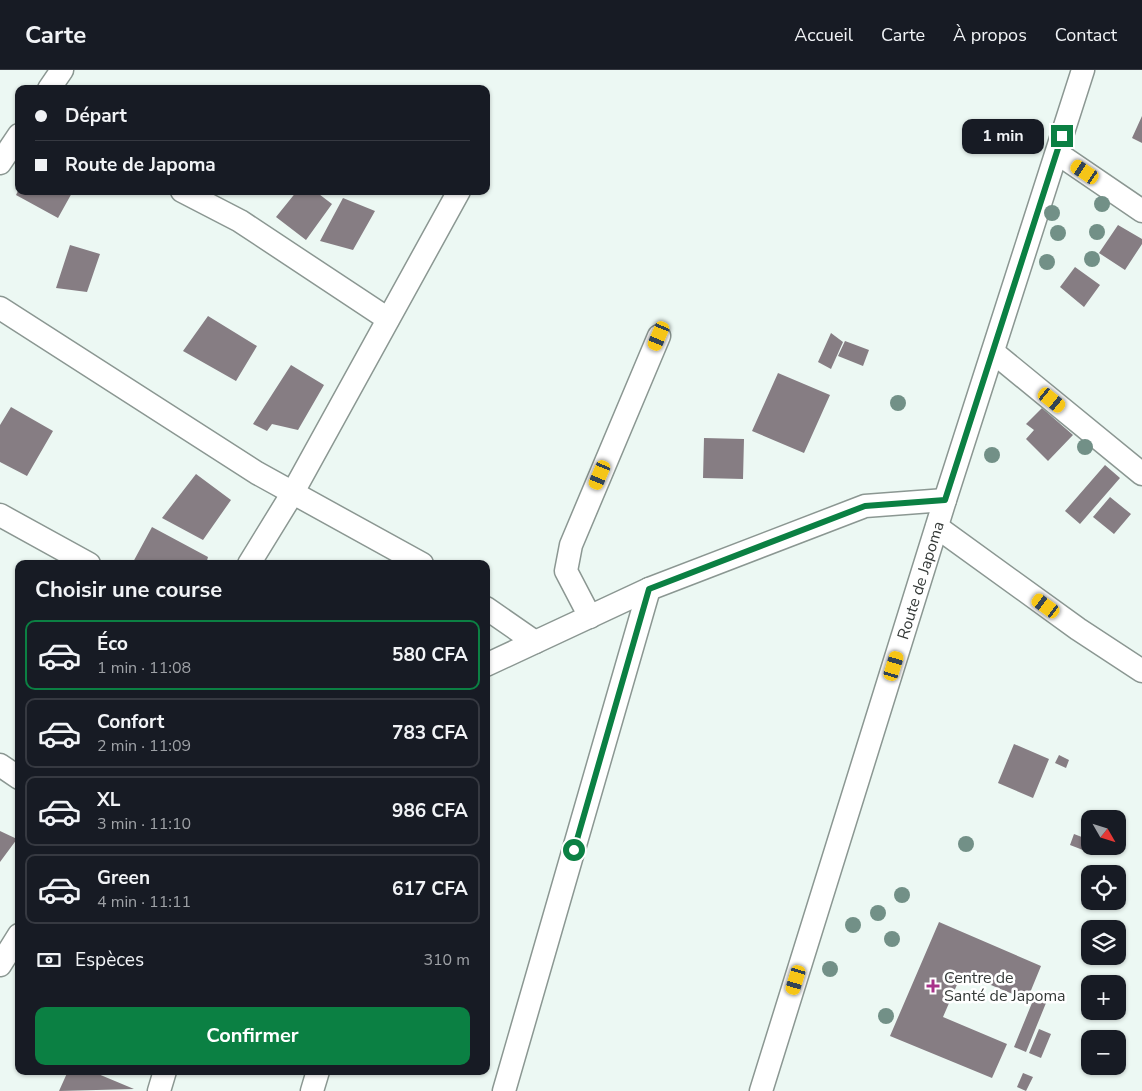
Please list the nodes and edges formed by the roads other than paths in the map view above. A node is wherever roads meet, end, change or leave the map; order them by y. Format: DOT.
graph roads {
  1 [pos="62,70"];
  2 [pos="1083,70"];
  3 [pos="52,85"];
  4 [pos="15,141"];
  5 [pos="1057,152"];
  6 [pos="0,163"];
  7 [pos="190,195"];
  8 [pos="457,195"];
  9 [pos="1142,211"];
  10 [pos="0,308"];
  11 [pos="388,319"];
  12 [pos="659,336"];
  13 [pos="993,352"];
  14 [pos="1142,474"];
  15 [pos="292,494"];
  16 [pos="945,500"];
  17 [pos="0,515"];
  18 [pos="937,527"];
  19 [pos="82,560"];
  20 [pos="251,560"];
  21 [pos="415,560"];
  22 [pos="649,589"];
  23 [pos="490,611"];
  24 [pos="590,617"];
  25 [pos="535,642"];
  26 [pos="490,663"];
  27 [pos="1142,671"];
  28 [pos="0,765"];
  29 [pos="15,775"];
  30 [pos="15,941"];
  31 [pos="0,965"];
  32 [pos="164,1075"];
  33 [pos="317,1075"];
  34 [pos="159,1091"];
  35 [pos="312,1091"];
  36 [pos="504,1091"];
  37 [pos="761,1091"];
  1 -- 3 [label="street"];
  2 -- 5 [label="street, Route de Japoma"];
  4 -- 6 [label="street"];
  5 -- 9 [label="street"];
  5 -- 13 [label="street, Route de Japoma"];
  7 -- 11 [label="street"];
  8 -- 11 [label="street"];
  10 -- 15 [label="street"];
  11 -- 15 [label="street"];
  12 -- 24 [label="street"];
  13 -- 14 [label="street"];
  13 -- 16 [label="street, Route de Japoma"];
  15 -- 20 [label="street"];
  15 -- 21 [label="street"];
  16 -- 18 [label="street, Route de Japoma"];
  16 -- 22 [label="street"];
  17 -- 19 [label="street"];
  18 -- 27 [label="street"];
  18 -- 37 [label="street, Route de Japoma"];
  22 -- 24 [label="street"];
  22 -- 36 [label="street"];
  23 -- 25 [label="street"];
  24 -- 25 [label="street"];
  25 -- 26 [label="street"];
  28 -- 29 [label="street"];
  30 -- 31 [label="street"];
  32 -- 34 [label="street"];
  33 -- 35 [label="street"];
}
